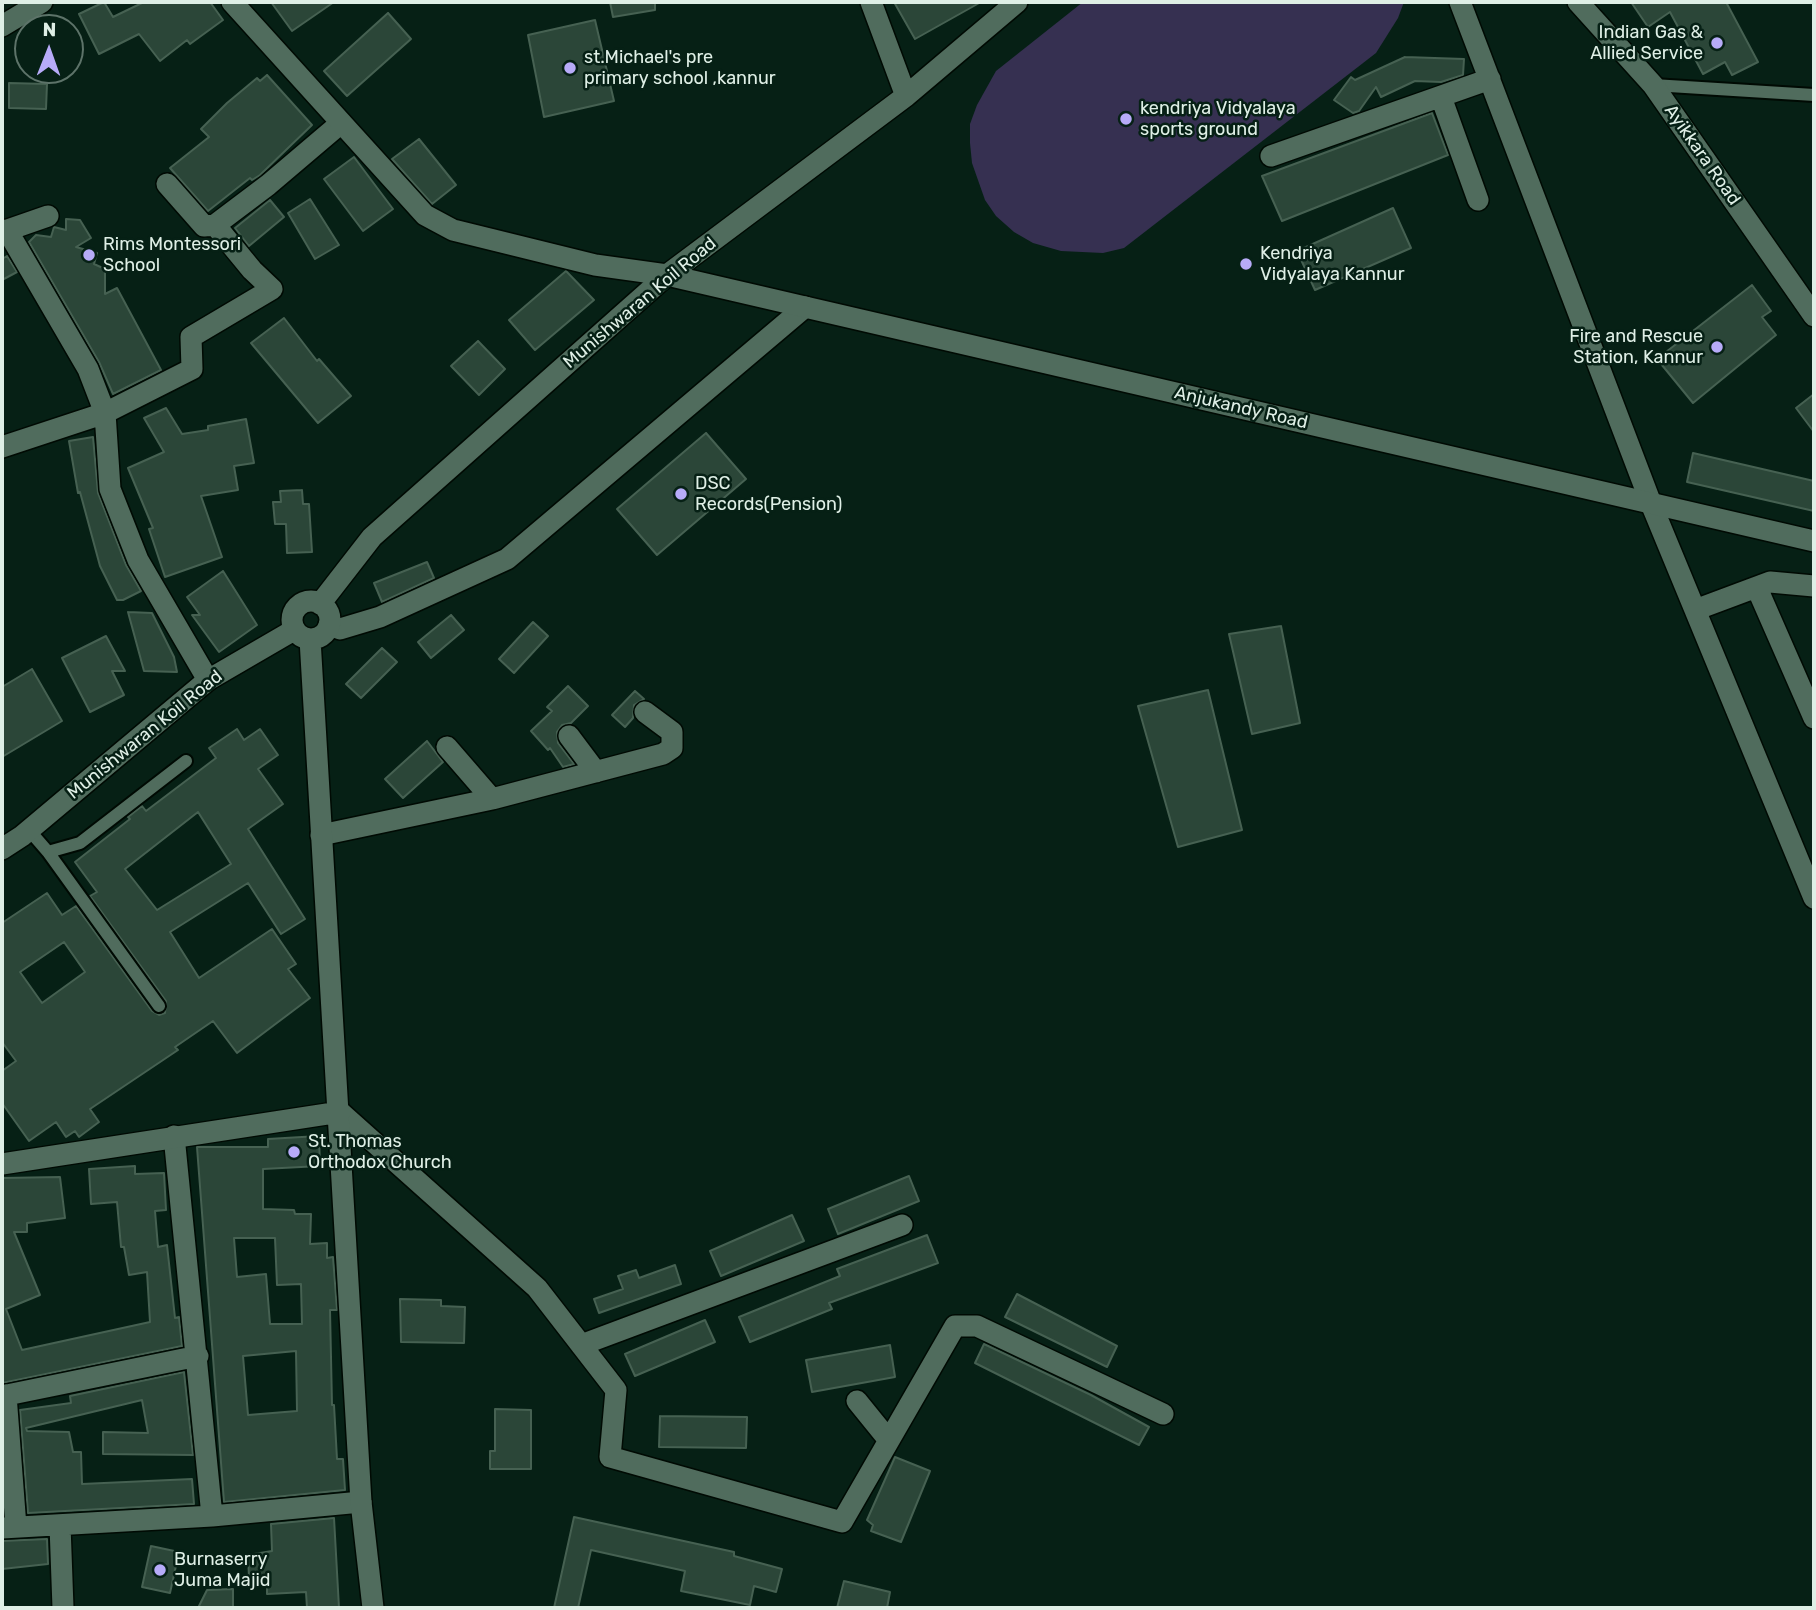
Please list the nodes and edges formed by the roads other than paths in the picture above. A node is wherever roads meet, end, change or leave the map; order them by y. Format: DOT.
graph roads {
  1 [pos="42,2"];
  2 [pos="232,2"];
  3 [pos="871,2"];
  4 [pos="1017,2"];
  5 [pos="1460,2"];
  6 [pos="1578,2"];
  7 [pos="2,26"];
  8 [pos="1490,79"];
  9 [pos="1653,85"];
  10 [pos="1814,95"];
  11 [pos="906,96"];
  12 [pos="1441,97"];
  13 [pos="341,123"];
  14 [pos="1271,156"];
  15 [pos="167,184"];
  16 [pos="1478,200"];
  17 [pos="48,216"];
  18 [pos="215,225"];
  19 [pos="4,231"];
  20 [pos="667,275"];
  21 [pos="805,307"];
  22 [pos="1814,316"];
  23 [pos="105,413"];
  24 [pos="2,447"];
  25 [pos="1652,506"];
  26 [pos="1814,541"];
  27 [pos="1814,586"];
  28 [pos="1757,588"];
  29 [pos="320,604"];
  30 [pos="1695,610"];
  31 [pos="329,625"];
  32 [pos="302,634"];
  33 [pos="208,680"];
  34 [pos="645,712"];
  35 [pos="1814,718"];
  36 [pos="569,736"];
  37 [pos="447,747"];
  38 [pos="186,761"];
  39 [pos="596,772"];
  40 [pos="492,799"];
  41 [pos="29,830"];
  42 [pos="321,835"];
  43 [pos="2,849"];
  44 [pos="48,852"];
  45 [pos="1814,898"];
  46 [pos="159,1006"];
  47 [pos="340,1112"];
  48 [pos="174,1136"];
  49 [pos="2,1164"];
  50 [pos="902,1225"];
  51 [pos="581,1345"];
  52 [pos="198,1356"];
  53 [pos="4,1395"];
  54 [pos="858,1401"];
  55 [pos="1163,1414"];
  56 [pos="887,1438"];
  57 [pos="360,1502"];
  58 [pos="212,1516"];
  59 [pos="60,1525"];
  60 [pos="9,1527"];
  61 [pos="63,1608"];
  62 [pos="373,1608"];
  1 -- 7 [label="street"];
  2 -- 13 [label="street, Anjukandy Road"];
  3 -- 11 [label="street"];
  4 -- 11 [label="street, Munishwaran Koil Road"];
  5 -- 8 [label="street"];
  6 -- 9 [label="street, Ayikkara Road"];
  8 -- 12 [label="street"];
  8 -- 25 [label="street"];
  9 -- 10 [label="lane"];
  9 -- 22 [label="street, Ayikkara Road"];
  11 -- 20 [label="street, Munishwaran Koil Road"];
  12 -- 14 [label="street"];
  12 -- 16 [label="street"];
  13 -- 18 [label="street"];
  13 -- 20 [label="street, Anjukandy Road"];
  15 -- 18 [label="street"];
  17 -- 19 [label="street"];
  18 -- 23 [label="street"];
  19 -- 23 [label="street"];
  20 -- 21 [label="street, Anjukandy Road"];
  20 -- 29 [label="street, Munishwaran Koil Road"];
  21 -- 25 [label="street, Anjukandy Road"];
  21 -- 31 [label="street"];
  23 -- 24 [label="street"];
  23 -- 33 [label="street"];
  25 -- 26 [label="street, Anjukandy Road"];
  25 -- 30 [label="street"];
  27 -- 28 [label="street"];
  28 -- 30 [label="street"];
  28 -- 35 [label="street"];
  29 -- 31 [label="street"];
  29 -- 32 [label="street"];
  30 -- 45 [label="street"];
  31 -- 32 [label="street"];
  32 -- 33 [label="street, Munishwaran Koil Road"];
  32 -- 42 [label="street"];
  33 -- 41 [label="street, Munishwaran Koil Road"];
  34 -- 39 [label="street"];
  36 -- 39 [label="street"];
  37 -- 40 [label="street"];
  38 -- 44 [label="lane"];
  39 -- 40 [label="street"];
  40 -- 42 [label="street"];
  41 -- 43 [label="street, Munishwaran Koil Road"];
  41 -- 44 [label="lane"];
  42 -- 47 [label="street"];
  44 -- 46 [label="lane"];
  47 -- 48 [label="street"];
  47 -- 51 [label="street"];
  47 -- 57 [label="street"];
  48 -- 49 [label="street"];
  48 -- 52 [label="street"];
  50 -- 51 [label="street"];
  51 -- 56 [label="street"];
  52 -- 53 [label="street"];
  52 -- 58 [label="street"];
  53 -- 60 [label="street"];
  54 -- 56 [label="street"];
  55 -- 56 [label="street"];
  57 -- 58 [label="street"];
  57 -- 62 [label="street"];
  58 -- 59 [label="street"];
  59 -- 60 [label="street"];
  59 -- 61 [label="street"];
}
